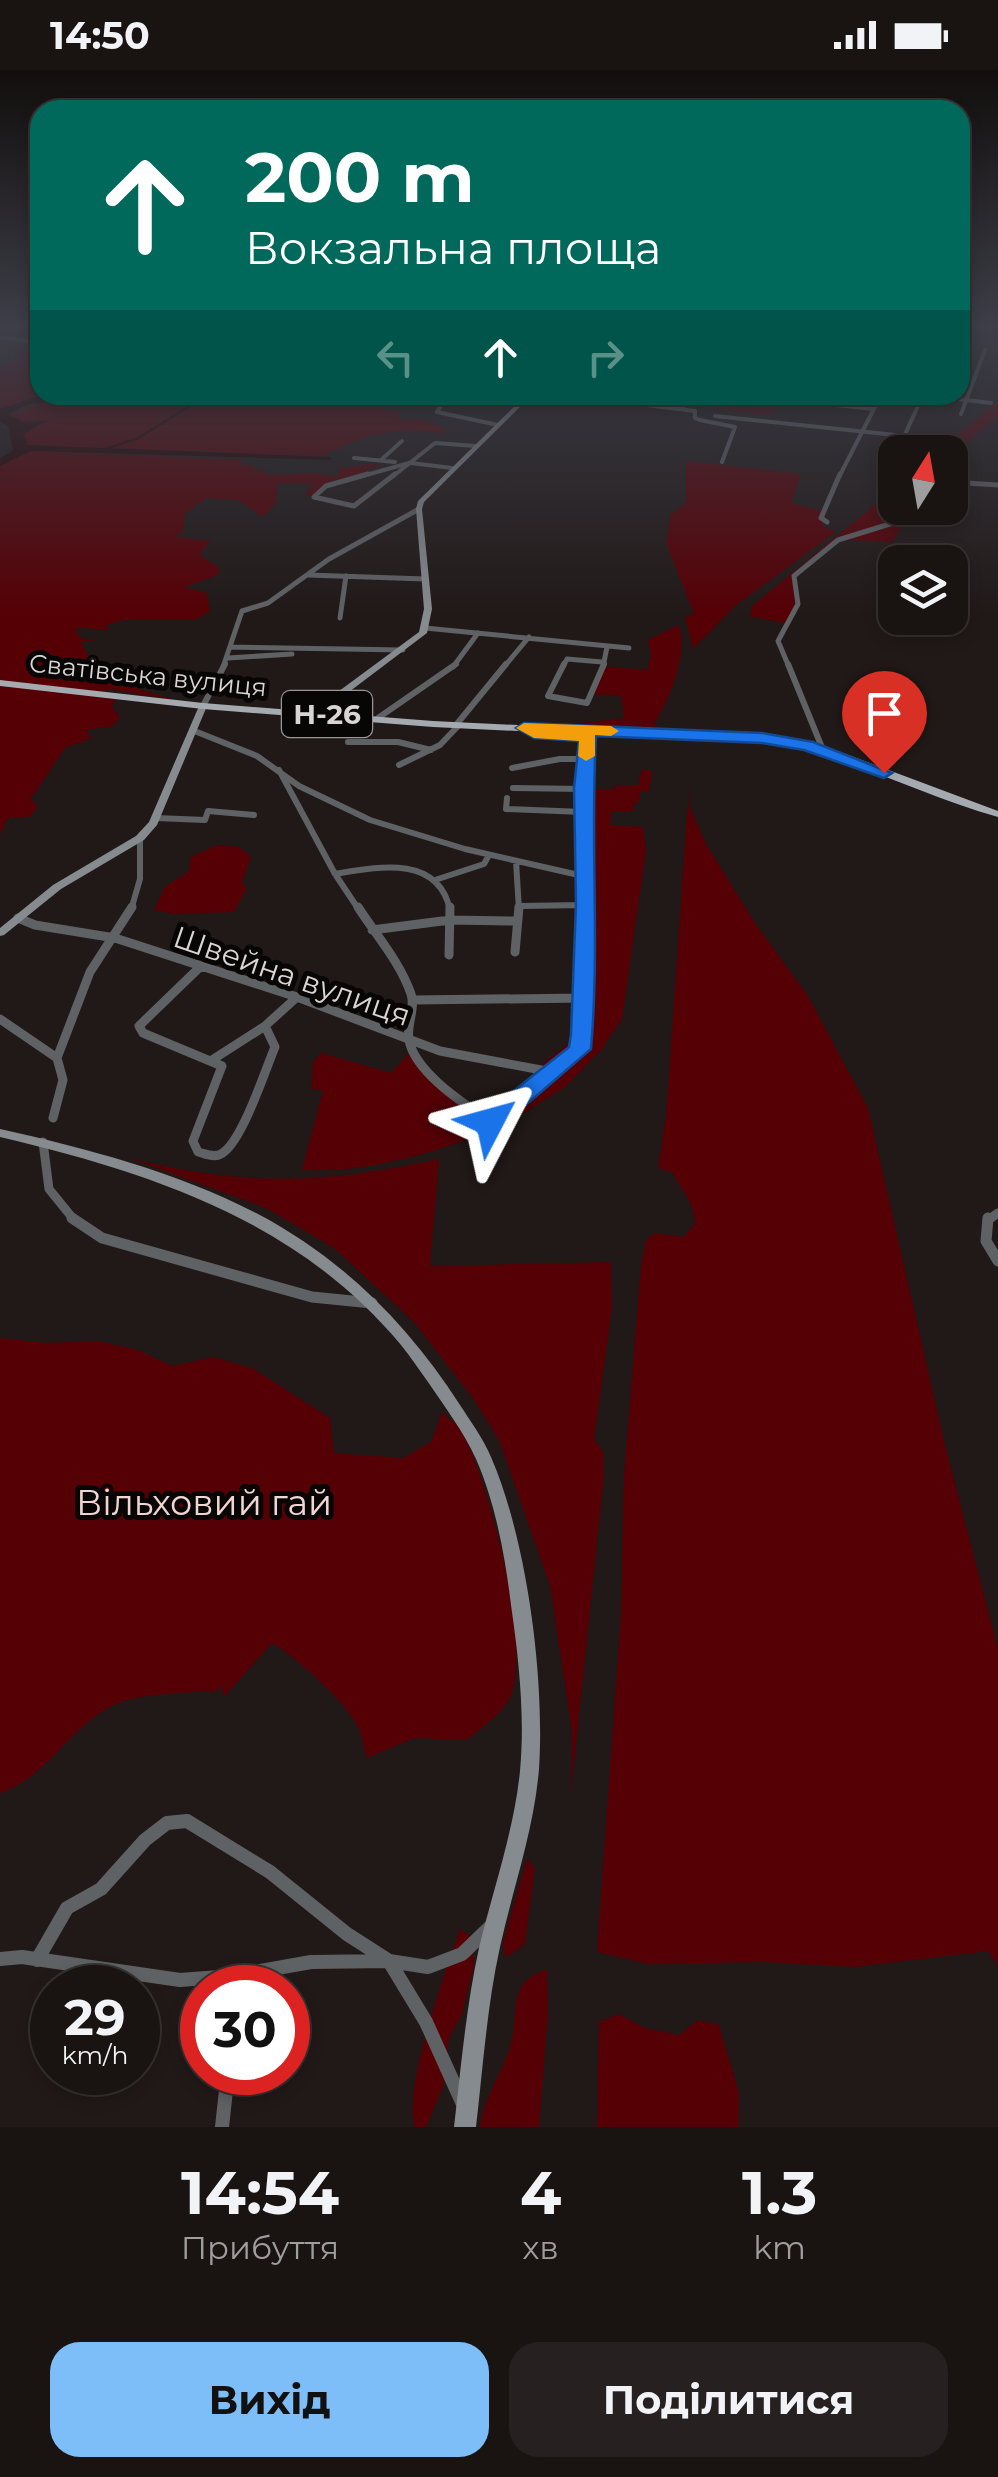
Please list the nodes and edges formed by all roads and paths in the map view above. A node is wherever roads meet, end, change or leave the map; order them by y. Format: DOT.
graph roads {
  1 [pos="488,423"];
  2 [pos="712,423"];
  3 [pos="784,423"];
  4 [pos="867,423"];
  5 [pos="498,425"];
  6 [pos="862,431"];
  7 [pos="896,435"];
  8 [pos="402,440"];
  9 [pos="476,446"];
  10 [pos="354,458"];
  11 [pos="381,460"];
  12 [pos="722,462"];
  13 [pos="409,463"];
  14 [pos="452,468"];
  15 [pos="968,483"];
  16 [pos="998,485"];
  17 [pos="419,509"];
  18 [pos="827,522"];
  19 [pos="887,525"];
  20 [pos="305,575"];
  21 [pos="346,576"];
  22 [pos="425,579"];
  23 [pos="340,618"];
  24 [pos="425,628"];
  25 [pos="478,633"];
  26 [pos="529,637"];
  27 [pos="231,647"];
  28 [pos="607,647"];
  29 [pos="629,648"];
  30 [pos="345,650"];
  31 [pos="403,650"];
  32 [pos="228,658"];
  33 [pos="602,662"];
  34 [pos="0,683"];
  35 [pos="204,706"];
  36 [pos="322,714"];
  37 [pos="378,718"];
  38 [pos="457,725"];
  39 [pos="524,728"];
  40 [pos="192,730"];
  41 [pos="588,736"];
  42 [pos="348,742"];
  43 [pos="431,750"];
  44 [pos="823,750"];
  45 [pos="586,759"];
  46 [pos="398,764"];
  47 [pos="512,768"];
  48 [pos="279,770"];
  49 [pos="513,788"];
  50 [pos="583,789"];
  51 [pos="507,798"];
  52 [pos="583,812"];
  53 [pos="998,814"];
  54 [pos="254,815"];
  55 [pos="156,818"];
  56 [pos="140,838"];
  57 [pos="490,856"];
  58 [pos="516,860"];
  59 [pos="336,874"];
  60 [pos="583,876"];
  61 [pos="435,880"];
  62 [pos="586,904"];
  63 [pos="518,906"];
  64 [pos="18,918"];
  65 [pos="450,920"];
  66 [pos="516,921"];
  67 [pos="372,930"];
  68 [pos="0,932"];
  69 [pos="115,938"];
  70 [pos="515,952"];
  71 [pos="449,955"];
  72 [pos="201,966"];
  73 [pos="296,997"];
  74 [pos="584,998"];
  75 [pos="413,1000"];
  76 [pos="0,1019"];
  77 [pos="266,1026"];
  78 [pos="409,1041"];
  79 [pos="57,1058"];
  80 [pos="212,1060"];
  81 [pos="552,1072"];
  82 [pos="53,1118"];
  83 [pos="0,1132"];
  84 [pos="43,1142"];
  85 [pos="998,1213"];
  86 [pos="998,1261"];
  87 [pos="374,1303"];
  88 [pos="498,1920"];
  89 [pos="0,1960"];
  90 [pos="37,1960"];
  91 [pos="389,1960"];
  92 [pos="299,1965"];
  93 [pos="180,1980"];
  94 [pos="225,2095"];
  95 [pos="463,2122"];
  96 [pos="222,2127"];
  1 -- 5 [label="street"];
  2 -- 12 [label="street"];
  3 -- 6 [label="street"];
  4 -- 6 [label="street"];
  5 -- 9 [label="street"];
  6 -- 7 [label="street"];
  6 -- 18 [label="street"];
  8 -- 11 [label="street"];
  9 -- 13 [label="street"];
  9 -- 14 [label="street"];
  10 -- 11 [label="street"];
  11 -- 13 [label="street"];
  13 -- 13 [label="street"];
  13 -- 14 [label="street"];
  14 -- 17 [label="street"];
  15 -- 16 [label="street"];
  17 -- 20 [label="street"];
  17 -- 22 [label="street"];
  19 -- 44 [label="street"];
  20 -- 21 [label="street"];
  20 -- 27 [label="street"];
  21 -- 22 [label="street"];
  21 -- 23 [label="street"];
  22 -- 24 [label="street"];
  24 -- 25 [label="street"];
  24 -- 31 [label="street"];
  25 -- 26 [label="street"];
  25 -- 37 [label="street"];
  26 -- 28 [label="street"];
  26 -- 38 [label="street"];
  27 -- 30 [label="street"];
  27 -- 32 [label="street"];
  28 -- 29 [label="street"];
  28 -- 33 [label="street"];
  30 -- 31 [label="street"];
  30 -- 32 [label="street"];
  31 -- 36 [label="street"];
  32 -- 35 [label="street"];
  33 -- 33 [label="street"];
  34 -- 35 [label="main road, Сватівська вулиця / Н-26"];
  35 -- 36 [label="main road, Сватівська вулиця / Н-26"];
  35 -- 40 [label="street"];
  36 -- 37 [label="main road, Сватівська вулиця / Н-26"];
  37 -- 38 [label="main road, Сватівська вулиця / Н-26"];
  38 -- 39 [label="main road, Сватівська вулиця / Н-26"];
  38 -- 43 [label="street"];
  39 -- 41 [label="street"];
  39 -- 44 [label="main road, Сватівська вулиця / Н-26"];
  40 -- 48 [label="street"];
  40 -- 55 [label="street"];
  41 -- 45 [label="street"];
  42 -- 43 [label="street"];
  43 -- 46 [label="street"];
  44 -- 53 [label="main road, Сватівська вулиця / Н-26"];
  45 -- 47 [label="street"];
  45 -- 50 [label="street"];
  48 -- 57 [label="street"];
  48 -- 59 [label="street"];
  49 -- 50 [label="street"];
  50 -- 52 [label="street"];
  51 -- 52 [label="street"];
  52 -- 60 [label="street"];
  54 -- 55 [label="street"];
  55 -- 56 [label="street"];
  56 -- 64 [label="street"];
  56 -- 69 [label="street"];
  57 -- 58 [label="street"];
  57 -- 61 [label="street"];
  58 -- 60 [label="street"];
  58 -- 63 [label="street"];
  59 -- 61 [label="street"];
  59 -- 67 [label="street"];
  60 -- 62 [label="street"];
  61 -- 65 [label="street"];
  62 -- 63 [label="street"];
  62 -- 74 [label="street"];
  63 -- 66 [label="street"];
  64 -- 68 [label="street"];
  64 -- 69 [label="street, Швейна вулиця"];
  65 -- 66 [label="street"];
  65 -- 67 [label="street"];
  65 -- 71 [label="street"];
  66 -- 70 [label="street"];
  67 -- 75 [label="street"];
  69 -- 72 [label="street, Швейна вулиця"];
  69 -- 79 [label="street"];
  72 -- 73 [label="street, Швейна вулиця"];
  72 -- 80 [label="street"];
  73 -- 77 [label="street"];
  73 -- 78 [label="street, Швейна вулиця"];
  74 -- 75 [label="street"];
  74 -- 81 [label="street"];
  75 -- 78 [label="street"];
  76 -- 79 [label="street"];
  77 -- 80 [label="street"];
  77 -- 80 [label="street"];
  78 -- 81 [label="street, Швейна вулиця"];
  78 -- 81 [label="street"];
  79 -- 82 [label="street"];
  83 -- 84 [label="street"];
  84 -- 87 [label="street"];
  84 -- 87 [label="street"];
  85 -- 86 [label="street"];
  87 -- 88 [label="street"];
  88 -- 91 [label="street"];
  88 -- 95 [label="street"];
  89 -- 90 [label="street"];
  90 -- 91 [label="street"];
  90 -- 93 [label="street"];
  91 -- 92 [label="street"];
  91 -- 95 [label="street"];
  94 -- 96 [label="street"];
}
